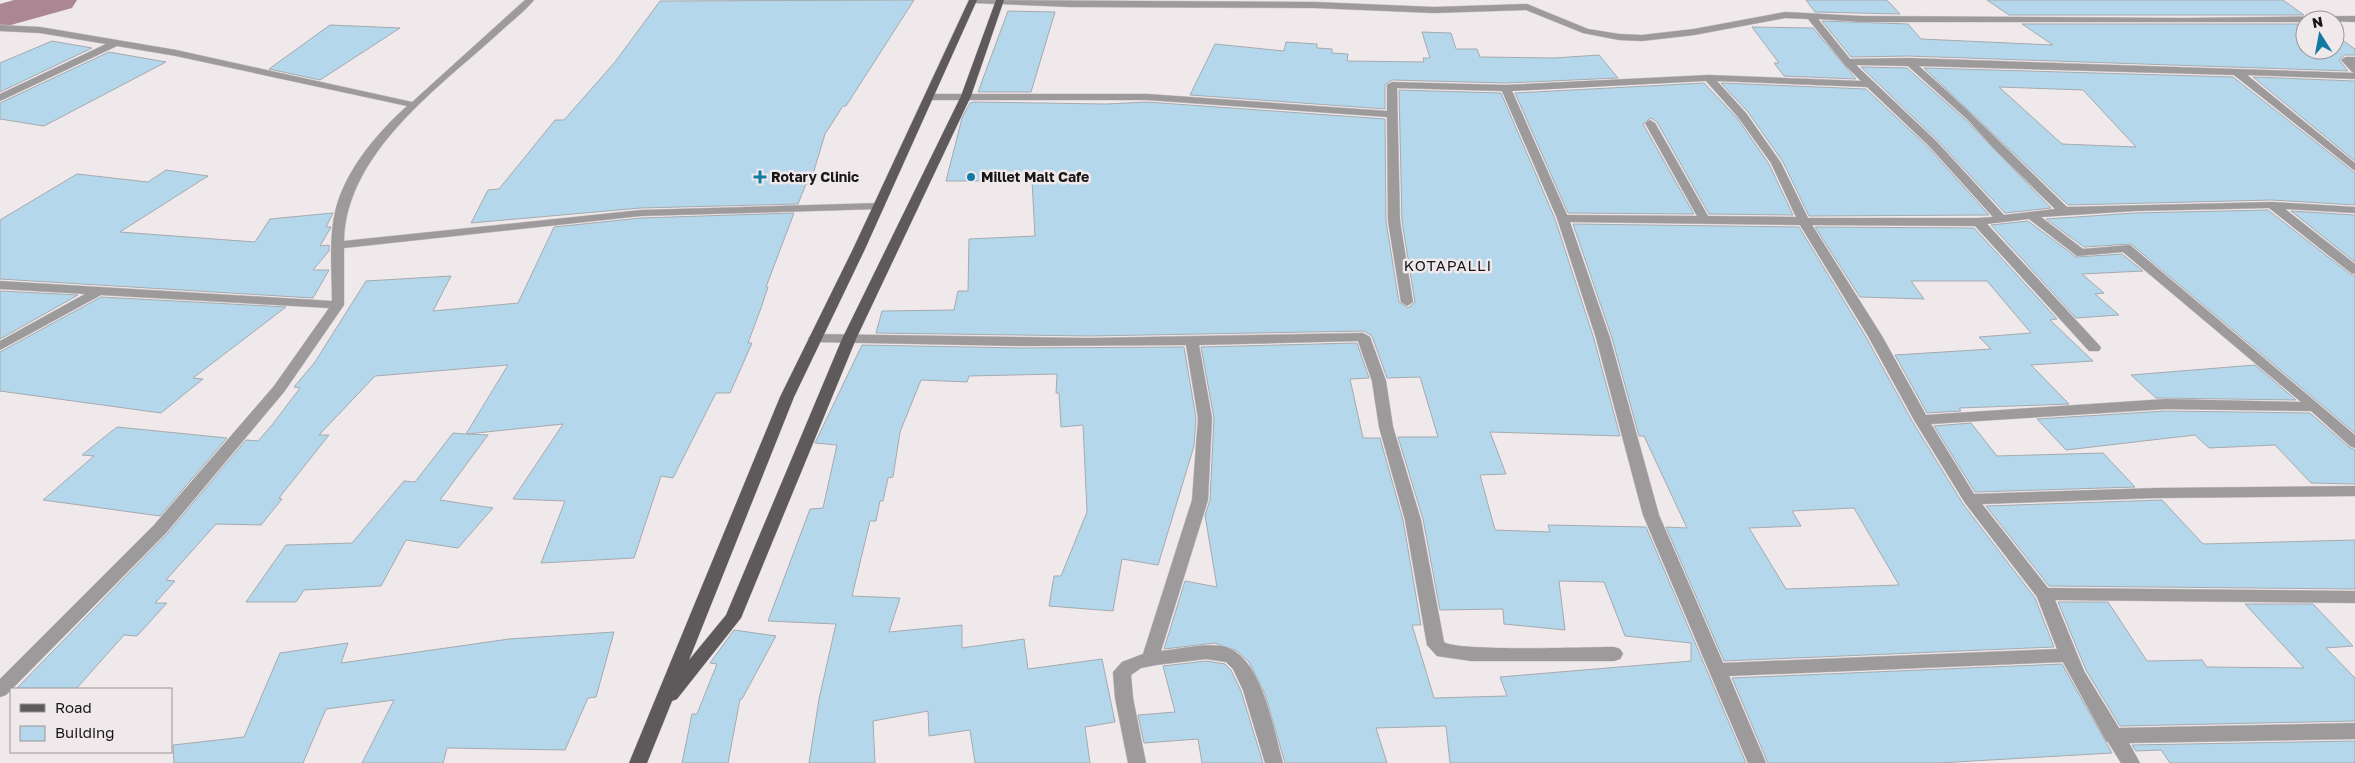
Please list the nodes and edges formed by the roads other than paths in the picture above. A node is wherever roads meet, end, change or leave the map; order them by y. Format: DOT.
graph roads {
  1 [pos="530,0"];
  2 [pos="973,0"];
  3 [pos="1000,1"];
  4 [pos="1475,4"];
  5 [pos="1812,18"];
  6 [pos="2355,19"];
  7 [pos="0,28"];
  8 [pos="116,43"];
  9 [pos="2355,60"];
  10 [pos="1908,61"];
  11 [pos="1847,62"];
  12 [pos="2355,70"];
  13 [pos="2238,73"];
  14 [pos="2355,76"];
  15 [pos="1709,78"];
  16 [pos="1870,84"];
  17 [pos="1506,88"];
  18 [pos="966,96"];
  19 [pos="929,97"];
  20 [pos="0,98"];
  21 [pos="414,105"];
  22 [pos="1392,114"];
  23 [pos="1650,123"];
  24 [pos="2355,168"];
  25 [pos="2272,205"];
  26 [pos="879,206"];
  27 [pos="2355,210"];
  28 [pos="2064,211"];
  29 [pos="2031,215"];
  30 [pos="1563,218"];
  31 [pos="1704,219"];
  32 [pos="1803,220"];
  33 [pos="2002,220"];
  34 [pos="1978,222"];
  35 [pos="339,244"];
  36 [pos="2355,270"];
  37 [pos="0,285"];
  38 [pos="99,291"];
  39 [pos="1407,302"];
  40 [pos="338,305"];
  41 [pos="815,338"];
  42 [pos="849,339"];
  43 [pos="1192,343"];
  44 [pos="0,346"];
  45 [pos="2094,348"];
  46 [pos="2315,406"];
  47 [pos="1921,420"];
  48 [pos="2355,443"];
  49 [pos="2355,491"];
  50 [pos="1970,500"];
  51 [pos="2044,594"];
  52 [pos="2355,597"];
  53 [pos="1614,654"];
  54 [pos="2068,655"];
  55 [pos="1150,658"];
  56 [pos="1717,670"];
  57 [pos="0,690"];
  58 [pos="662,706"];
  59 [pos="2355,731"];
  60 [pos="2112,736"];
  61 [pos="638,763"];
  62 [pos="1137,763"];
  63 [pos="1274,763"];
  64 [pos="1757,763"];
  65 [pos="2131,763"];
  1 -- 21 [label="street"];
  2 -- 3 [label="street"];
  2 -- 19 [label="main road"];
  3 -- 4 [label="street"];
  3 -- 18 [label="main road"];
  4 -- 5 [label="street"];
  5 -- 6 [label="street"];
  5 -- 11 [label="street"];
  7 -- 8 [label="street"];
  8 -- 20 [label="street"];
  8 -- 21 [label="street"];
  9 -- 12 [label="street"];
  10 -- 11 [label="street"];
  10 -- 13 [label="street"];
  10 -- 28 [label="street"];
  11 -- 16 [label="street"];
  13 -- 14 [label="street"];
  13 -- 24 [label="street"];
  15 -- 16 [label="street"];
  15 -- 17 [label="street"];
  15 -- 32 [label="street"];
  16 -- 33 [label="street"];
  17 -- 22 [label="street"];
  17 -- 30 [label="street"];
  18 -- 19 [label="street"];
  18 -- 22 [label="street"];
  18 -- 42 [label="main road"];
  19 -- 26 [label="main road"];
  21 -- 35 [label="street"];
  22 -- 39 [label="street"];
  23 -- 31 [label="street"];
  25 -- 27 [label="street"];
  25 -- 28 [label="street"];
  25 -- 36 [label="street"];
  26 -- 35 [label="street"];
  26 -- 41 [label="main road"];
  28 -- 29 [label="street"];
  29 -- 33 [label="street"];
  29 -- 46 [label="street"];
  30 -- 31 [label="street"];
  30 -- 56 [label="street"];
  31 -- 32 [label="street"];
  32 -- 34 [label="street"];
  32 -- 47 [label="street"];
  33 -- 34 [label="street"];
  34 -- 45 [label="street"];
  35 -- 40 [label="street"];
  37 -- 38 [label="street"];
  38 -- 40 [label="street"];
  38 -- 44 [label="street"];
  40 -- 57 [label="street"];
  41 -- 42 [label="street"];
  41 -- 58 [label="main road"];
  42 -- 43 [label="street"];
  42 -- 58 [label="main road"];
  43 -- 53 [label="street"];
  43 -- 55 [label="street"];
  46 -- 47 [label="street"];
  46 -- 48 [label="street"];
  47 -- 50 [label="street"];
  49 -- 50 [label="street"];
  50 -- 51 [label="street"];
  51 -- 52 [label="street"];
  51 -- 54 [label="street"];
  54 -- 56 [label="street"];
  54 -- 60 [label="street"];
  55 -- 62 [label="street"];
  55 -- 63 [label="street"];
  56 -- 64 [label="street"];
  58 -- 61 [label="main road"];
  59 -- 60 [label="street"];
  60 -- 65 [label="street"];
}
